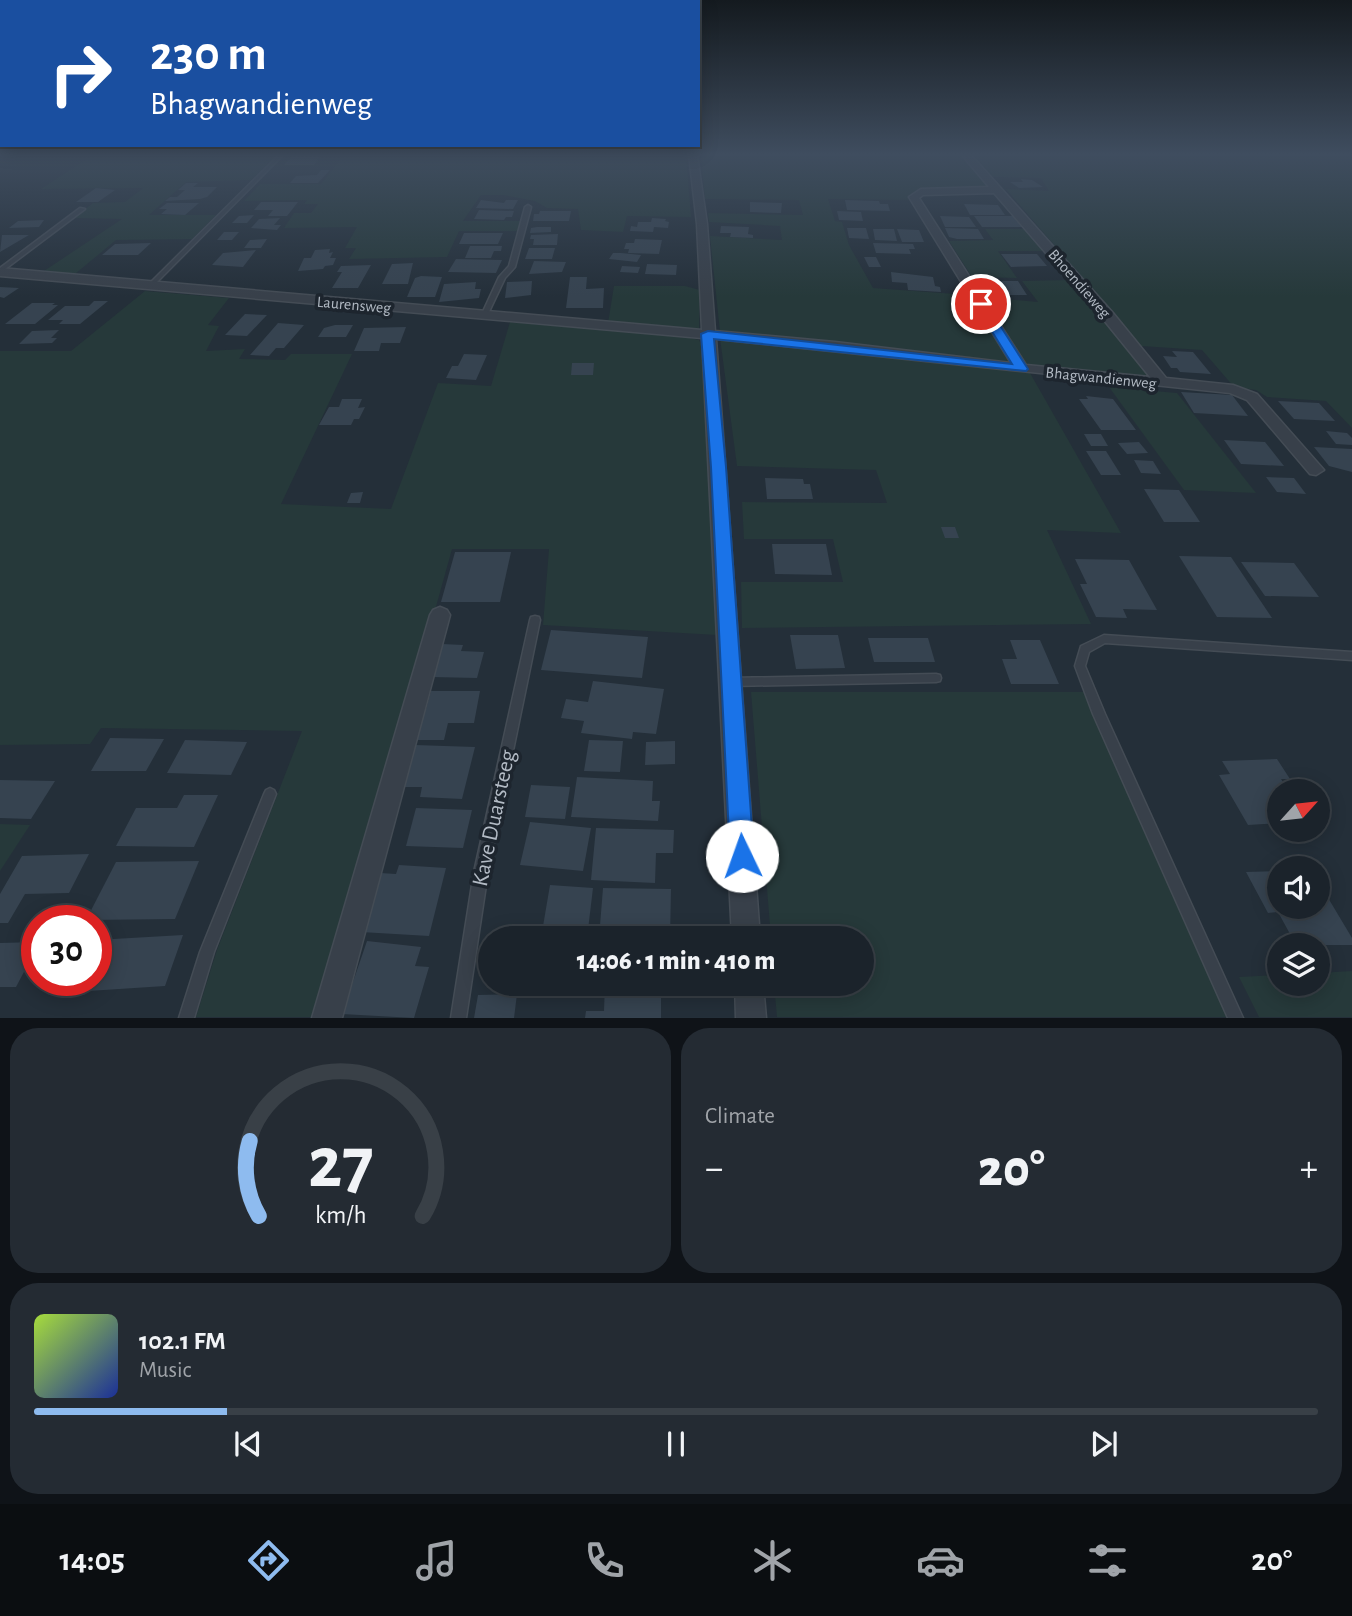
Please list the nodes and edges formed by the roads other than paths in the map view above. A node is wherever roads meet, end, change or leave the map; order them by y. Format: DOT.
graph roads {
  1 [pos="233,203"];
  2 [pos="699,203"];
  3 [pos="917,203"];
  4 [pos="1009,203"];
  5 [pos="528,207"];
  6 [pos="82,209"];
  7 [pos="0,272"];
  8 [pos="151,285"];
  9 [pos="484,316"];
  10 [pos="708,334"];
  11 [pos="1021,369"];
  12 [pos="1162,383"];
  13 [pos="1316,470"];
  14 [pos="440,615"];
  15 [pos="534,620"];
  16 [pos="1352,656"];
  17 [pos="936,678"];
  18 [pos="732,682"];
  19 [pos="270,794"];
  20 [pos="745,926"];
  21 [pos="750,996"];
  22 [pos="186,1017"];
  23 [pos="327,1017"];
  24 [pos="458,1017"];
  25 [pos="751,1017"];
  26 [pos="1236,1017"];
  1 -- 8 [label="lane"];
  2 -- 10 [label="street"];
  3 -- 11 [label="street"];
  4 -- 12 [label="street, Bhoendieweg"];
  5 -- 9 [label="lane"];
  6 -- 7 [label="lane"];
  7 -- 8 [label="street, Laurensweg"];
  8 -- 9 [label="street, Laurensweg"];
  9 -- 10 [label="street, Laurensweg"];
  10 -- 11 [label="street, Bhagwandienweg"];
  10 -- 18 [label="street"];
  11 -- 12 [label="street, Bhagwandienweg"];
  12 -- 13 [label="street, Bhagwandienweg"];
  14 -- 23 [label="street"];
  15 -- 24 [label="lane, Kave Duarsteeg"];
  16 -- 26 [label="lane"];
  17 -- 18 [label="lane"];
  18 -- 20 [label="street"];
  19 -- 22 [label="lane"];
  21 -- 25 [label="street"];
}
